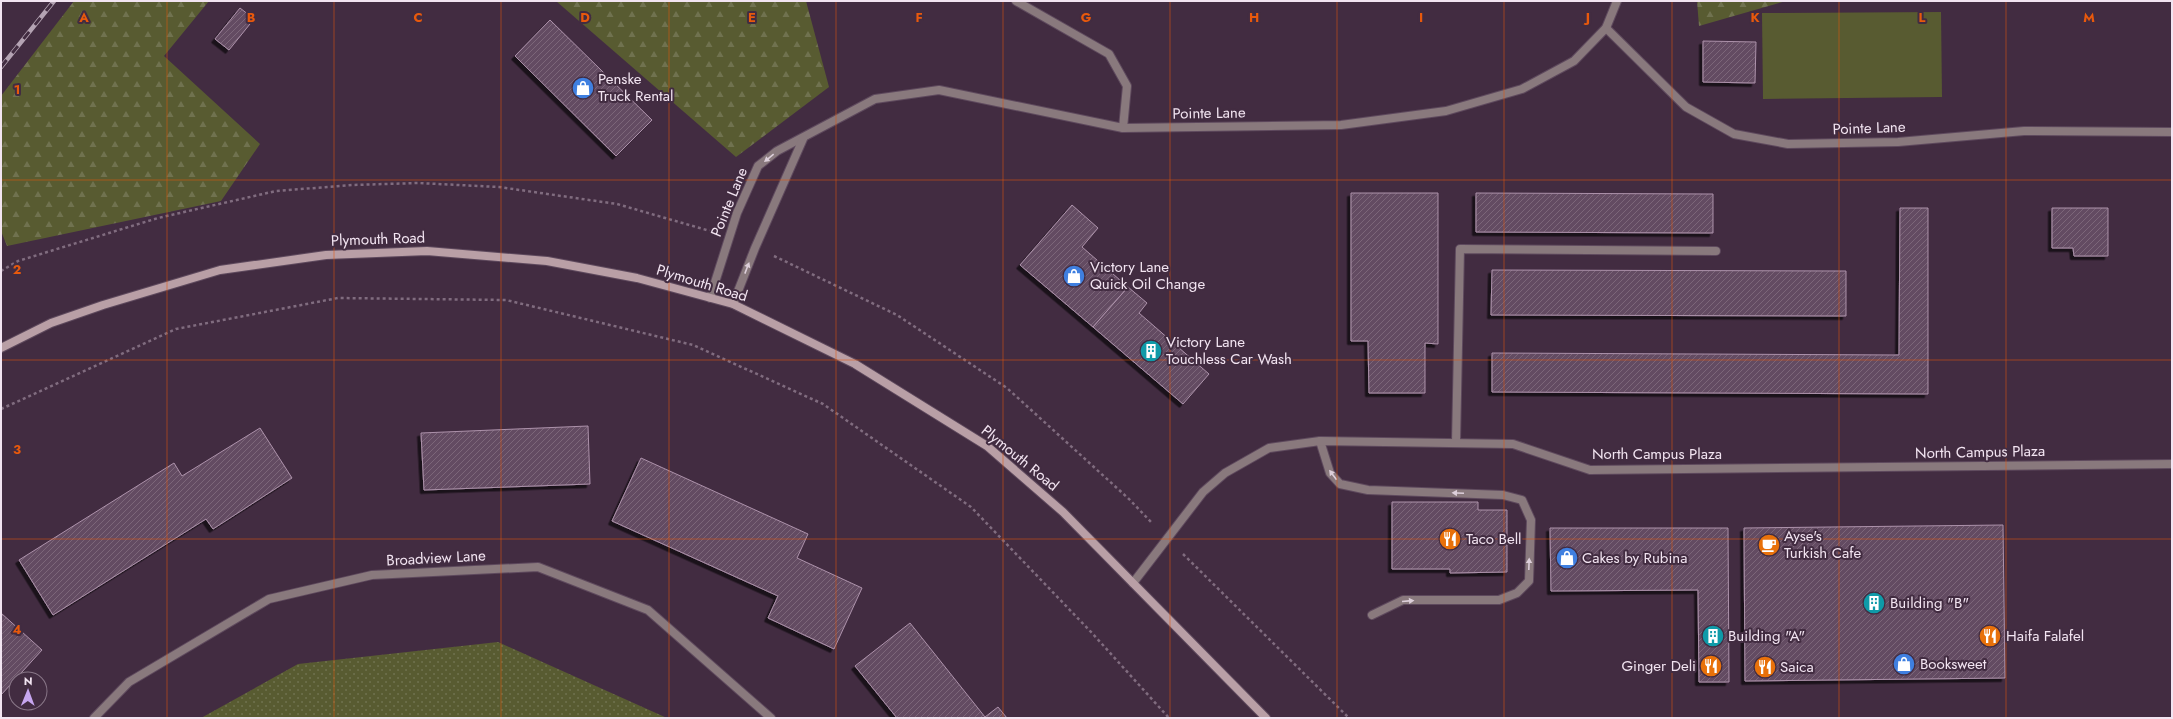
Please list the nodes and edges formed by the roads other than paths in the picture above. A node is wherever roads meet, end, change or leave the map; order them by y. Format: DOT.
graph roads {
  1 [pos="1016,1"];
  2 [pos="1618,1"];
  3 [pos="1606,28"];
  4 [pos="1123,128"];
  5 [pos="2172,132"];
  6 [pos="803,139"];
  7 [pos="1716,252"];
  8 [pos="710,298"];
  9 [pos="733,304"];
  10 [pos="1,348"];
  11 [pos="1320,441"];
  12 [pos="1456,443"];
  13 [pos="2172,464"];
  14 [pos="1133,583"];
  15 [pos="1372,615"];
  16 [pos="94,718"];
  17 [pos="771,718"];
  18 [pos="1266,718"];
  1 -- 4 [label="street"];
  2 -- 3 [label="street, Pointe Lane"];
  3 -- 4 [label="street, Pointe Lane"];
  3 -- 5 [label="street, Pointe Lane"];
  4 -- 6 [label="street, Pointe Lane"];
  6 -- 8 [label="street, Pointe Lane, one-way"];
  9 -- 6 [label="street, one-way"];
  7 -- 12 [label="street"];
  8 -- 9 [label="main road, Plymouth Road"];
  8 -- 10 [label="main road, Plymouth Road"];
  9 -- 14 [label="main road, Plymouth Road"];
  11 -- 12 [label="street, North Campus Plaza"];
  11 -- 14 [label="street, North Campus Plaza"];
  15 -- 11 [label="street, one-way"];
  12 -- 13 [label="street, North Campus Plaza"];
  14 -- 18 [label="main road, Plymouth Road"];
  16 -- 17 [label="street, Broadview Lane"];
}
